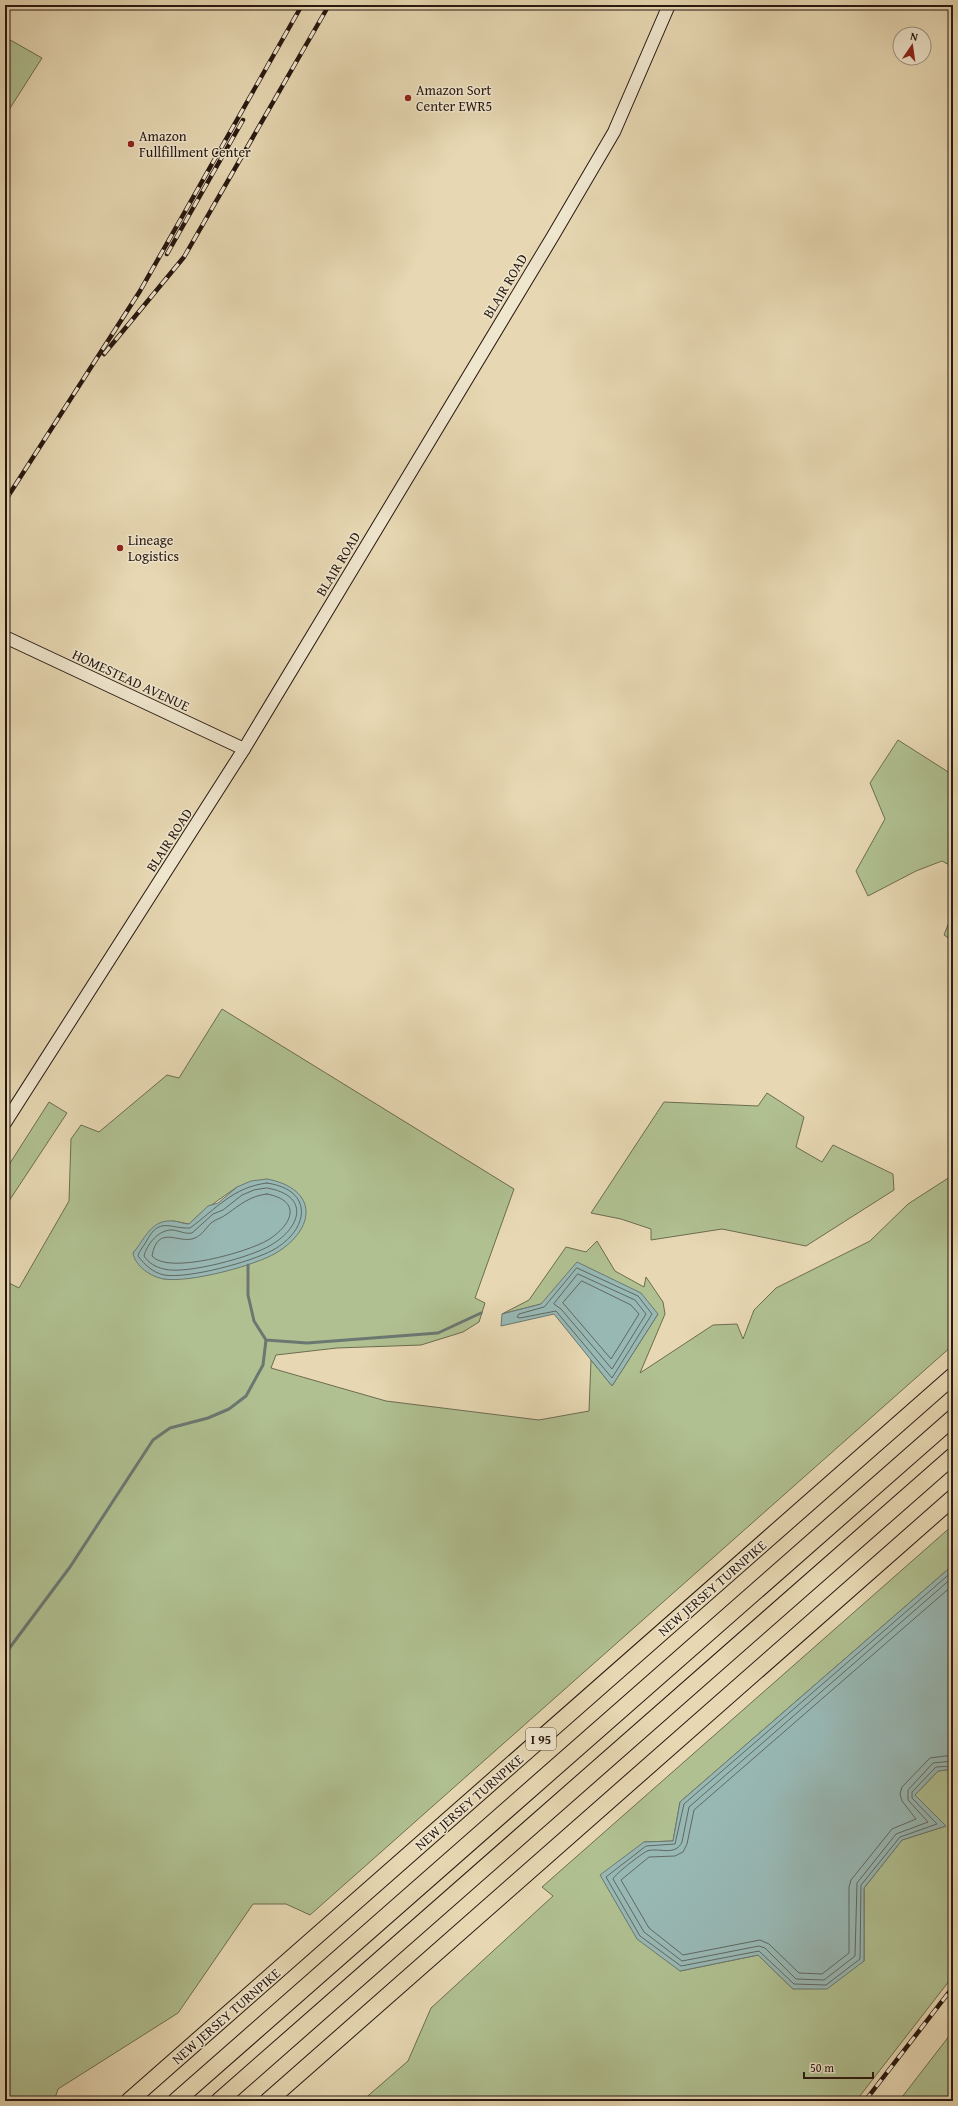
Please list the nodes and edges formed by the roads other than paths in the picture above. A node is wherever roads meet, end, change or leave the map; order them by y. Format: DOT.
graph roads {
  1 [pos="669,5"];
  2 [pos="5,637"];
  3 [pos="244,750"];
  4 [pos="5,1123"];
  5 [pos="953,1376"];
  6 [pos="953,1418"];
  7 [pos="953,1456"];
  8 [pos="953,1498"];
  9 [pos="129,2101"];
  10 [pos="176,2101"];
  11 [pos="219,2101"];
  12 [pos="268,2101"];
  1 -- 3 [label="street, BLAIR ROAD"];
  2 -- 3 [label="street, HOMESTEAD AVENUE"];
  3 -- 4 [label="street, BLAIR ROAD"];
  5 -- 9 [label="highway, NEW JERSEY TURNPIKE / I 95"];
  6 -- 10 [label="highway, I 95"];
  7 -- 11 [label="highway"];
  8 -- 12 [label="highway"];
}
